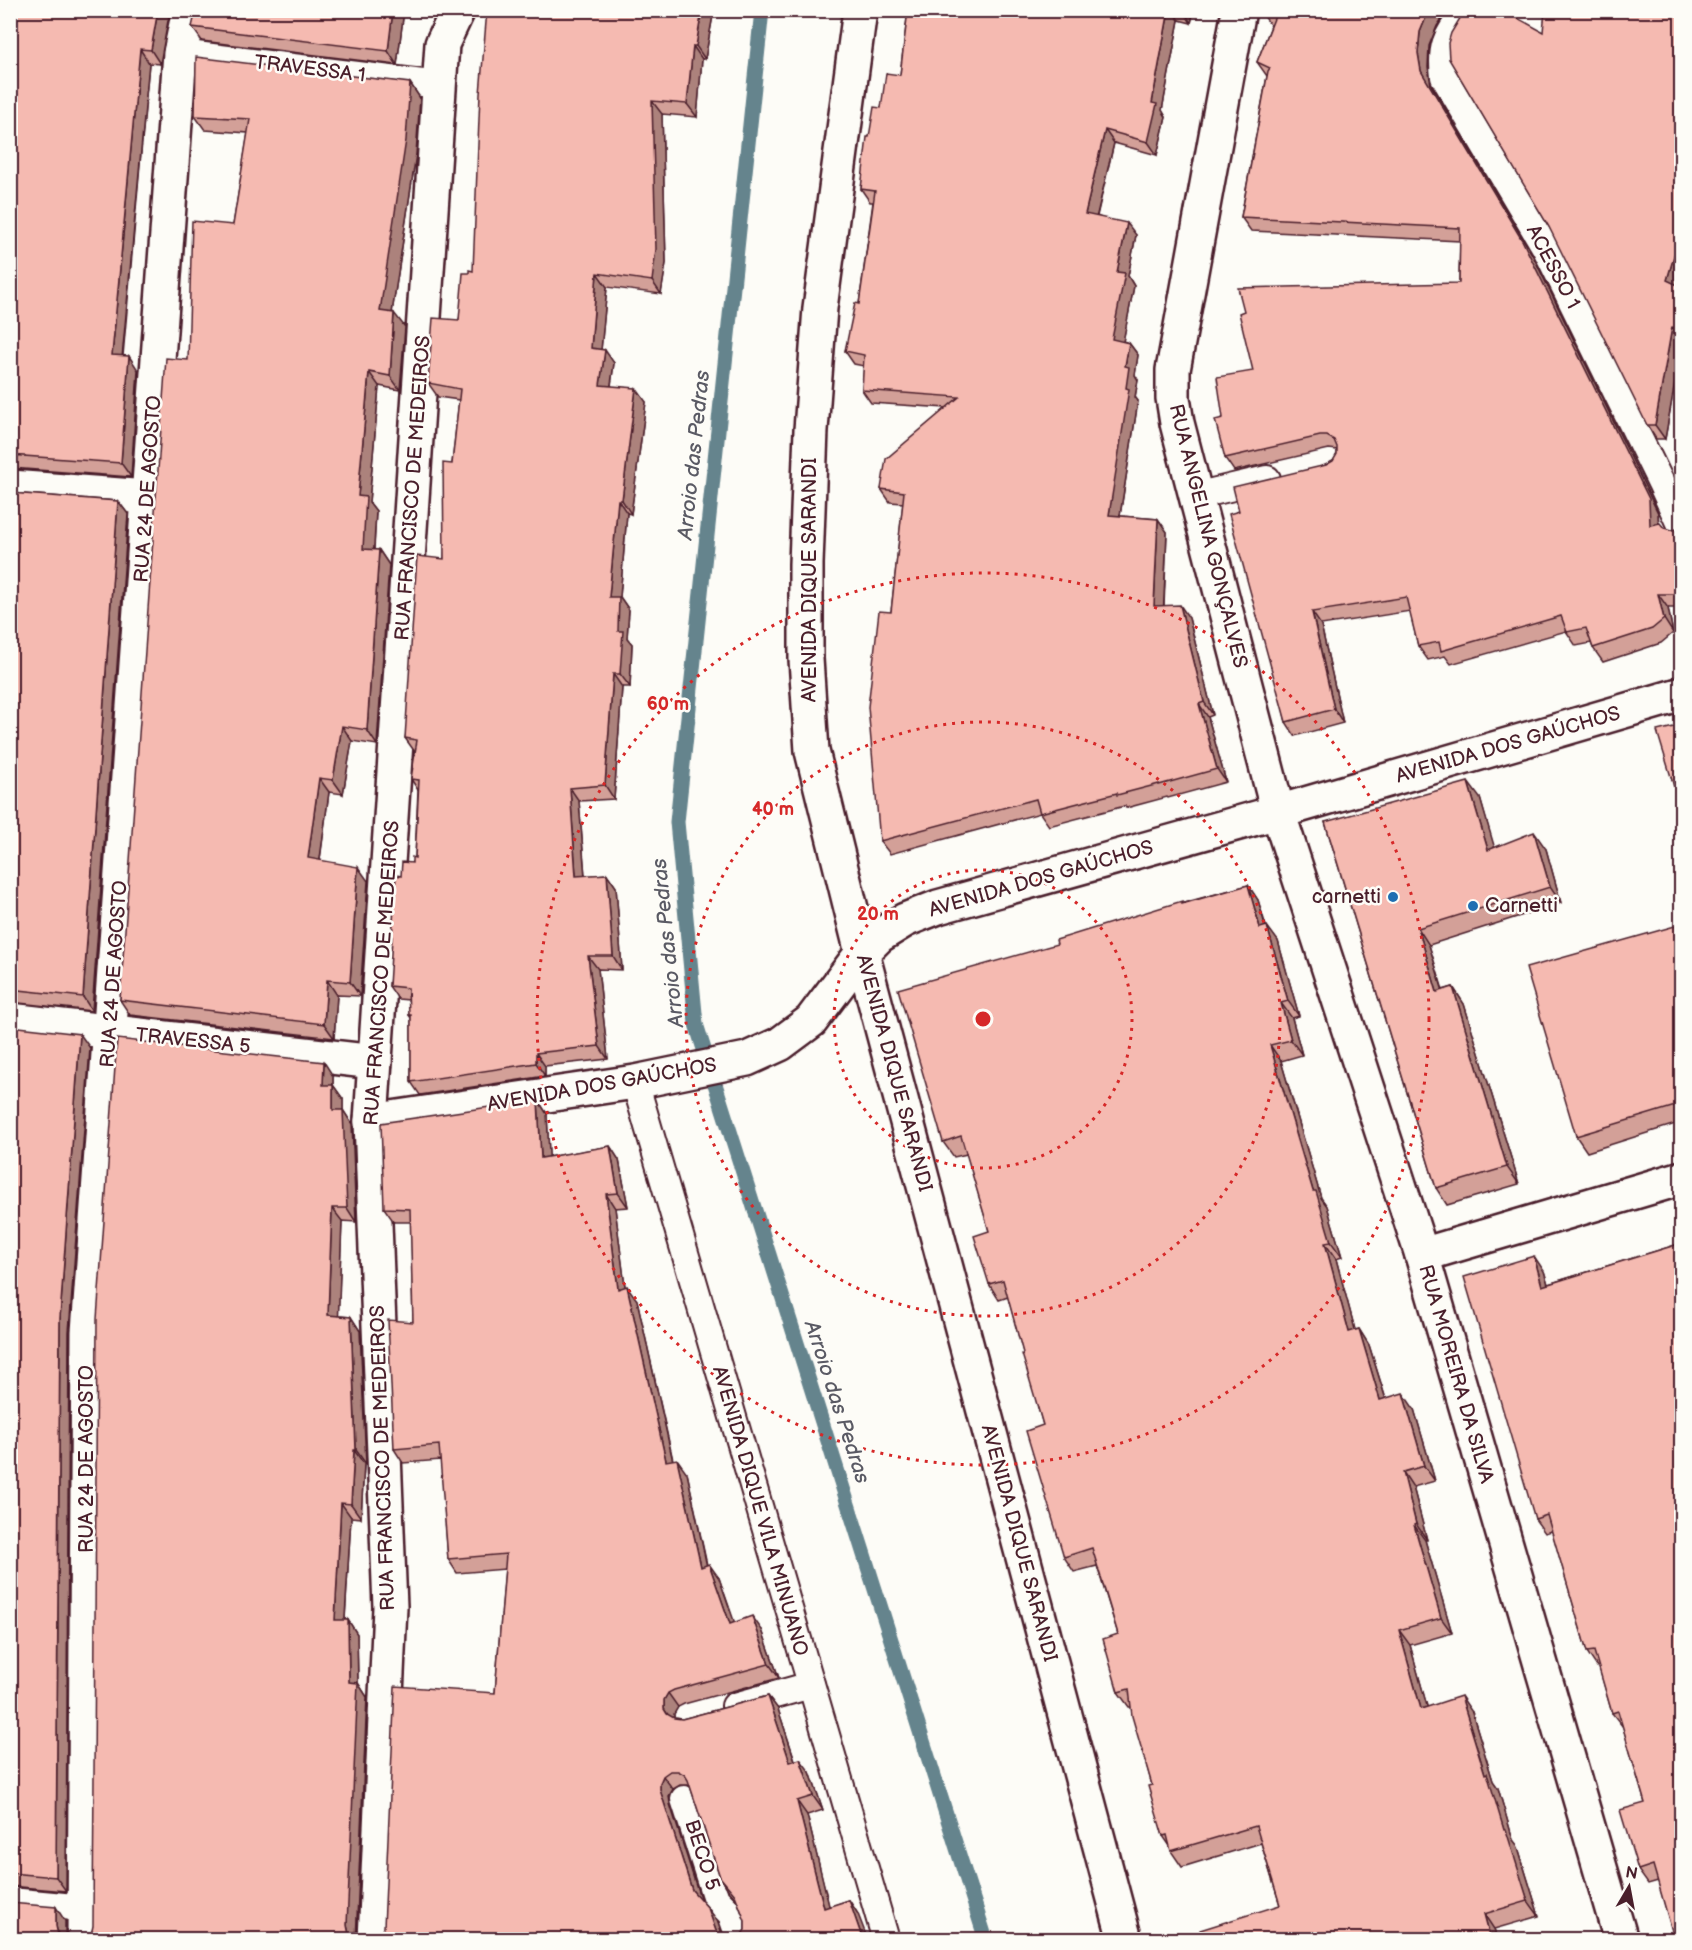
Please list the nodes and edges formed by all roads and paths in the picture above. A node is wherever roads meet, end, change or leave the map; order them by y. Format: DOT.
graph roads {
  1 [pos="189,10"];
  2 [pos="458,10"];
  3 [pos="860,10"];
  4 [pos="1239,10"];
  5 [pos="1466,10"];
  6 [pos="180,53"];
  7 [pos="440,85"];
  8 [pos="1286,475"];
  9 [pos="10,487"];
  10 [pos="1195,496"];
  11 [pos="148,497"];
  12 [pos="1682,529"];
  13 [pos="1682,694"];
  14 [pos="1278,812"];
  15 [pos="862,953"];
  16 [pos="10,1020"];
  17 [pos="110,1032"];
  18 [pos="375,1062"];
  19 [pos="645,1080"];
  20 [pos="371,1121"];
  21 [pos="1682,1178"];
  22 [pos="1422,1255"];
  23 [pos="811,1685"];
  24 [pos="711,1712"];
  25 [pos="684,1799"];
  26 [pos="10,1901"];
  27 [pos="85,1924"];
  28 [pos="375,1940"];
  29 [pos="740,1940"];
  30 [pos="886,1940"];
  31 [pos="1125,1940"];
  32 [pos="1621,1940"];
  1 -- 6 [label="street, RUA 24 DE AGOSTO"];
  2 -- 7 [label="street, RUA FRANCISCO DE MEDEIROS"];
  3 -- 15 [label="street, AVENIDA DIQUE SARANDI"];
  4 -- 10 [label="street, RUA ANGELINA GONÇALVES"];
  5 -- 12 [label="lane, ACESSO 1"];
  6 -- 7 [label="lane, TRAVESSA 1"];
  6 -- 11 [label="street, RUA 24 DE AGOSTO"];
  7 -- 18 [label="street, RUA FRANCISCO DE MEDEIROS"];
  8 -- 10 [label="lane"];
  9 -- 11 [label="street"];
  10 -- 14 [label="street, RUA ANGELINA GONÇALVES"];
  11 -- 17 [label="street, RUA 24 DE AGOSTO"];
  13 -- 14 [label="street, AVENIDA DOS GAÚCHOS"];
  14 -- 15 [label="street, AVENIDA DOS GAÚCHOS"];
  14 -- 22 [label="street, RUA MOREIRA DA SILVA"];
  15 -- 19 [label="street, AVENIDA DOS GAÚCHOS"];
  15 -- 31 [label="street, AVENIDA DIQUE SARANDI"];
  16 -- 17 [label="street, TRAVESSA 5"];
  17 -- 18 [label="street, TRAVESSA 5"];
  17 -- 27 [label="street, RUA 24 DE AGOSTO"];
  18 -- 20 [label="street, RUA FRANCISCO DE MEDEIROS"];
  19 -- 20 [label="street, AVENIDA DOS GAÚCHOS"];
  19 -- 23 [label="lane, AVENIDA DIQUE VILA MINUANO"];
  20 -- 28 [label="street, RUA FRANCISCO DE MEDEIROS"];
  21 -- 22 [label="street"];
  22 -- 32 [label="street, RUA MOREIRA DA SILVA"];
  23 -- 24 [label="lane"];
  23 -- 30 [label="lane, AVENIDA DIQUE VILA MINUANO"];
  25 -- 29 [label="lane, BECO 5"];
  26 -- 27 [label="lane"];
}
